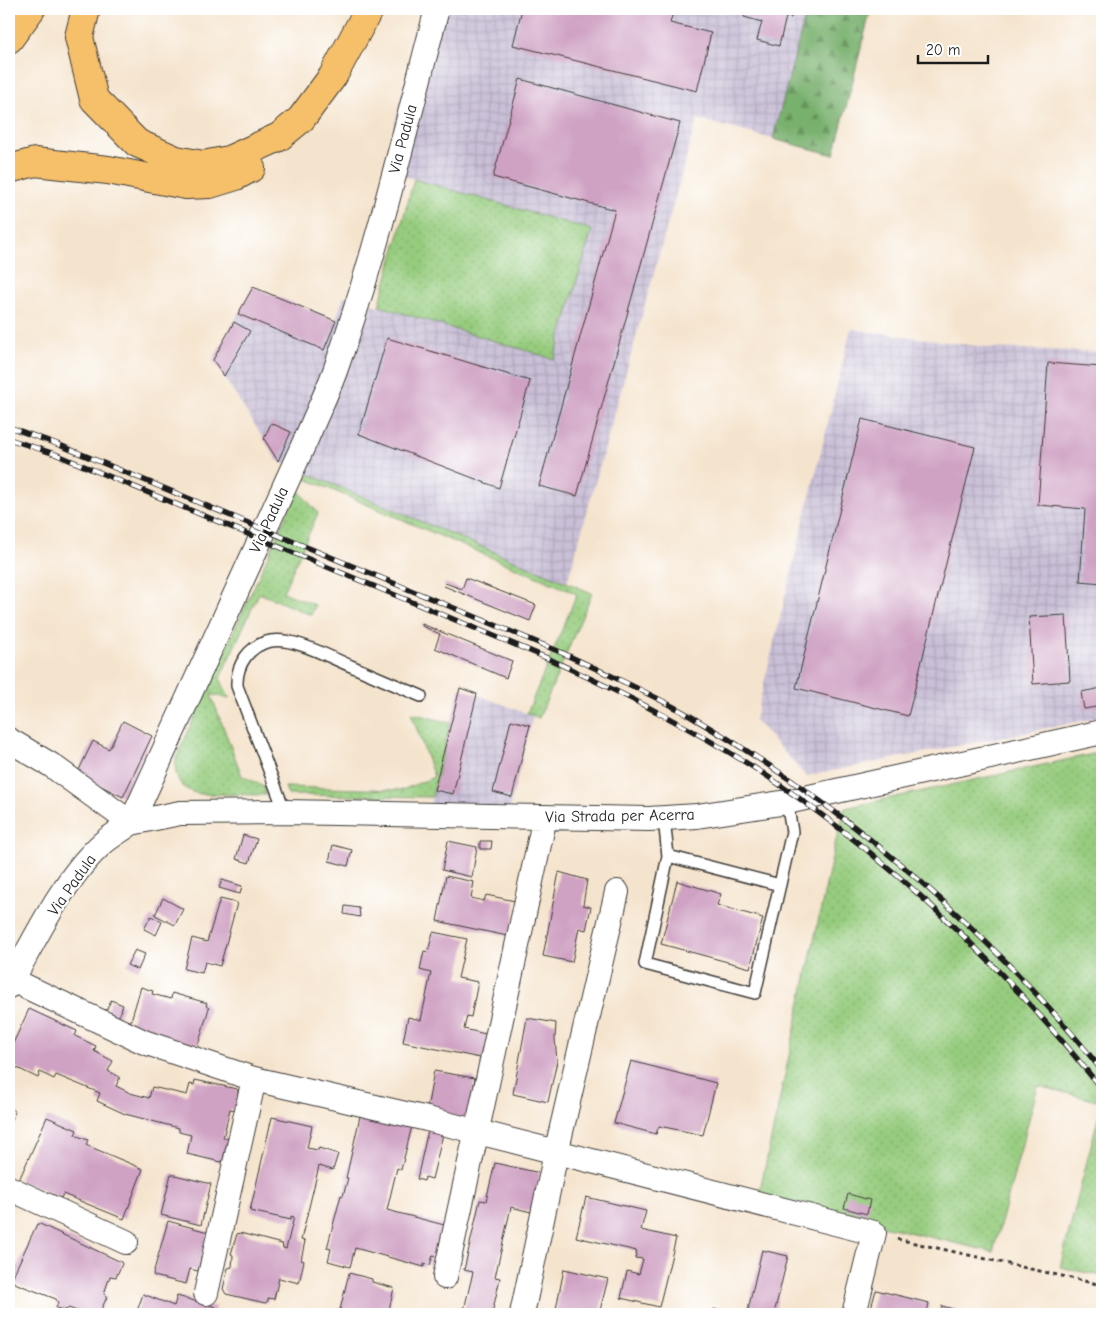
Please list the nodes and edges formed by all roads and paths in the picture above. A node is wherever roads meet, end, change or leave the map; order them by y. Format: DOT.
graph roads {
  1 [pos="31,9"];
  2 [pos="86,9"];
  3 [pos="369,9"];
  4 [pos="386,9"];
  5 [pos="437,9"];
  6 [pos="9,39"];
  7 [pos="9,169"];
  8 [pos="421,696"];
  9 [pos="1102,732"];
  10 [pos="9,740"];
  11 [pos="787,802"];
  12 [pos="285,812"];
  13 [pos="545,817"];
  14 [pos="664,818"];
  15 [pos="131,823"];
  16 [pos="668,856"];
  17 [pos="780,884"];
  18 [pos="618,892"];
  19 [pos="11,983"];
  20 [pos="254,1079"];
  21 [pos="476,1131"];
  22 [pos="556,1153"];
  23 [pos="9,1188"];
  24 [pos="874,1233"];
  25 [pos="126,1242"];
  26 [pos="444,1277"];
  27 [pos="1102,1285"];
  28 [pos="206,1293"];
  29 [pos="522,1314"];
  30 [pos="854,1314"];
  1 -- 6 [label="main road"];
  2 -- 3 [label="main road"];
  4 -- 7 [label="main road"];
  5 -- 15 [label="street, Via Padula"];
  8 -- 12 [label="lane"];
  9 -- 11 [label="street, Via Strada per Acerra"];
  10 -- 15 [label="street"];
  11 -- 14 [label="street, Via Strada per Acerra"];
  11 -- 17 [label="lane"];
  12 -- 13 [label="street, Via Strada per Acerra"];
  12 -- 15 [label="street, Via Strada per Acerra"];
  13 -- 14 [label="street, Via Strada per Acerra"];
  13 -- 21 [label="street"];
  14 -- 16 [label="lane"];
  15 -- 19 [label="street, Via Padula"];
  16 -- 17 [label="lane"];
  16 -- 17 [label="lane"];
  18 -- 22 [label="street"];
  19 -- 20 [label="street"];
  20 -- 21 [label="street"];
  20 -- 28 [label="street"];
  21 -- 22 [label="street"];
  21 -- 26 [label="street"];
  22 -- 24 [label="street"];
  22 -- 29 [label="street"];
  23 -- 25 [label="street"];
  24 -- 27 [label="path"];
  24 -- 30 [label="street"];
}
